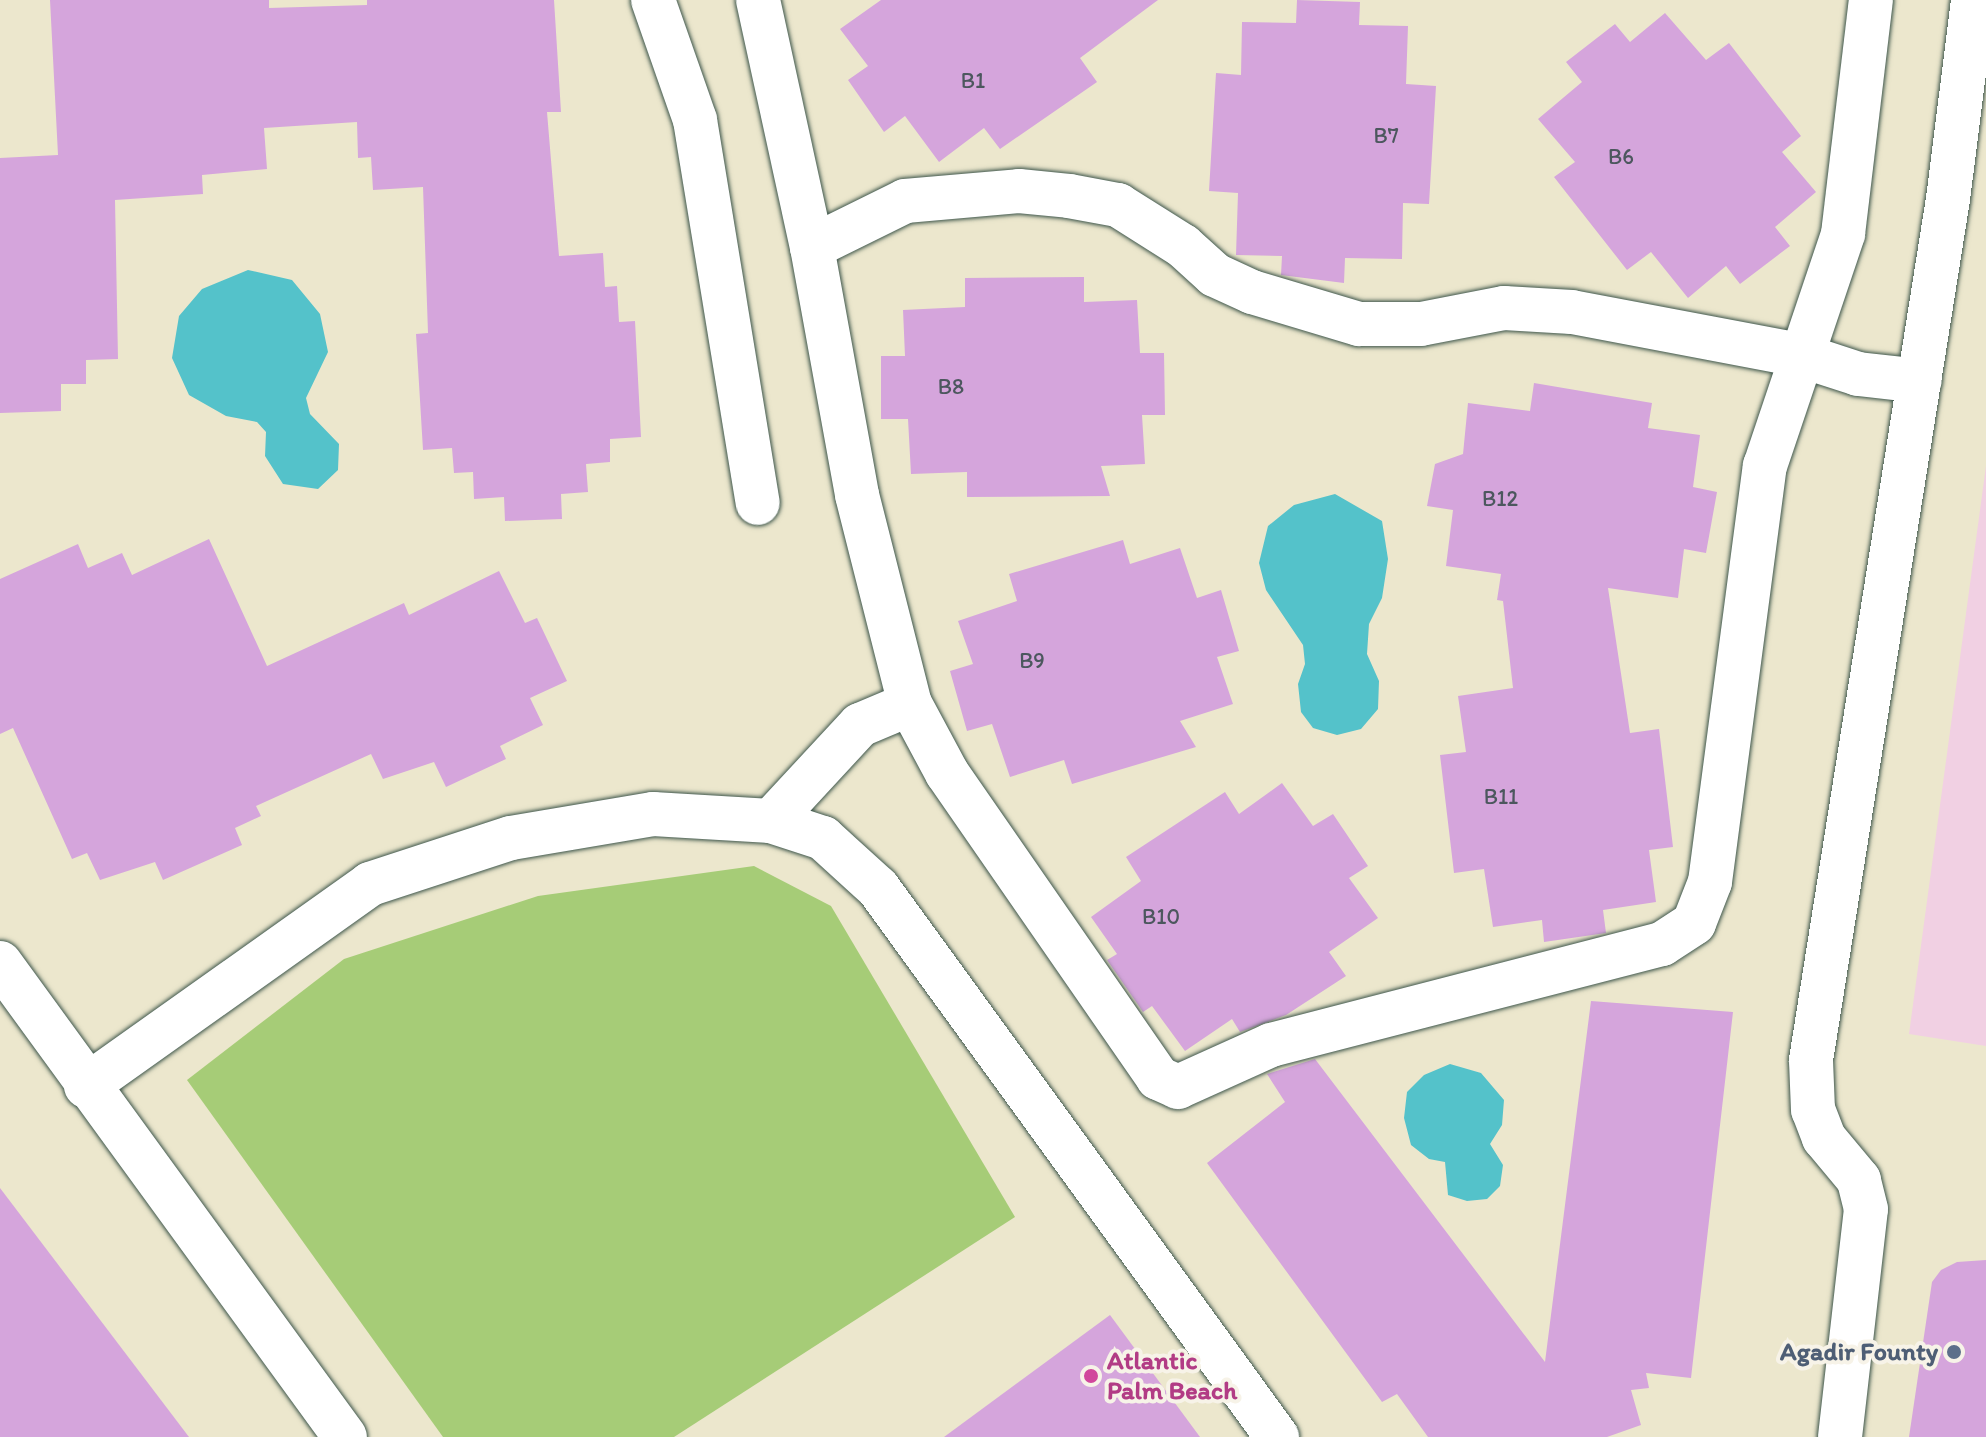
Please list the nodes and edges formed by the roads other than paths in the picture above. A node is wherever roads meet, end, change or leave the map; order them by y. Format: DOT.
graph roads {
  1 [pos="653,0"];
  2 [pos="758,0"];
  3 [pos="1871,0"];
  4 [pos="1973,0"];
  5 [pos="812,247"];
  6 [pos="1800,355"];
  7 [pos="1920,381"];
  8 [pos="758,503"];
  9 [pos="910,704"];
  10 [pos="771,821"];
  11 [pos="0,963"];
  12 [pos="86,1086"];
  13 [pos="345,1437"];
  14 [pos="1277,1437"];
  15 [pos="1840,1437"];
  1 -- 8 [label="street"];
  2 -- 5 [label="street"];
  3 -- 6 [label="street"];
  4 -- 7 [label="street"];
  5 -- 6 [label="street"];
  5 -- 9 [label="street"];
  6 -- 7 [label="street"];
  6 -- 9 [label="street"];
  7 -- 15 [label="street"];
  9 -- 10 [label="street"];
  10 -- 12 [label="street"];
  10 -- 14 [label="street"];
  11 -- 12 [label="street"];
  12 -- 13 [label="street"];
}
